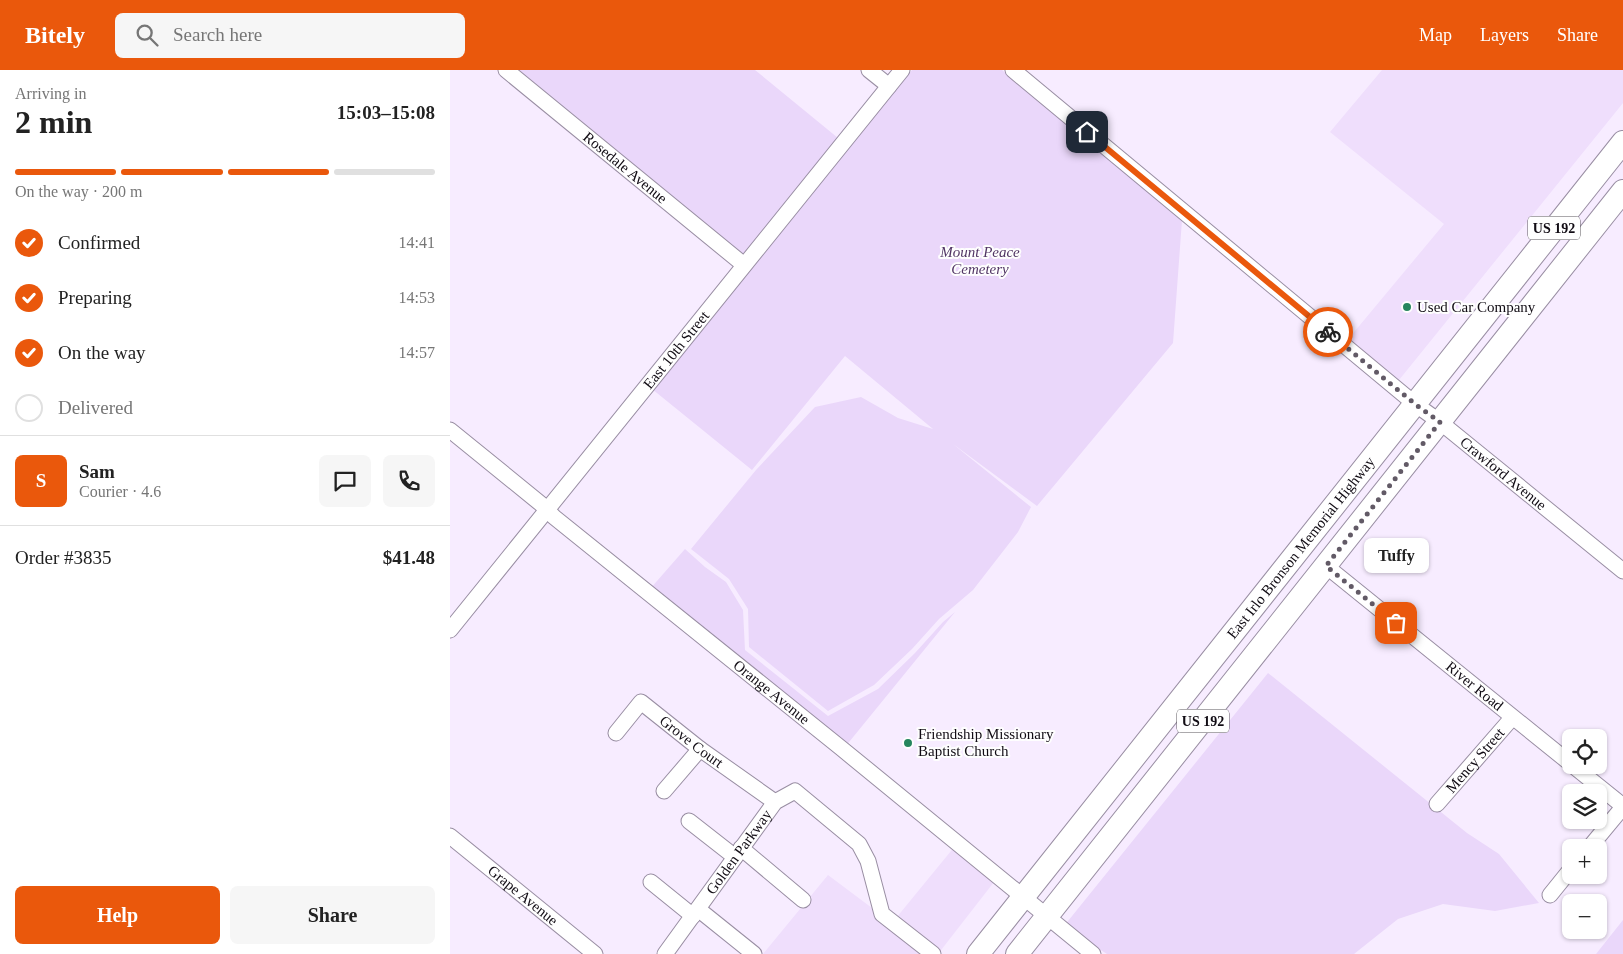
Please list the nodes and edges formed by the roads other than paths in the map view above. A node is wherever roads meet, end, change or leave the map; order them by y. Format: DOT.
graph roads {
  1 [pos="506,70"];
  2 [pos="869,70"];
  3 [pos="902,70"];
  4 [pos="1013,70"];
  5 [pos="889,86"];
  6 [pos="1618,148"];
  7 [pos="1623,192"];
  8 [pos="1606,213"];
  9 [pos="744,265"];
  10 [pos="1415,404"];
  11 [pos="1440,422"];
  12 [pos="450,430"];
  13 [pos="547,509"];
  14 [pos="1326,566"];
  15 [pos="1623,571"];
  16 [pos="450,630"];
  17 [pos="1512,718"];
  18 [pos="616,733"];
  19 [pos="700,750"];
  20 [pos="664,791"];
  21 [pos="775,802"];
  22 [pos="1437,804"];
  23 [pos="1623,806"];
  24 [pos="689,821"];
  25 [pos="450,836"];
  26 [pos="1596,839"];
  27 [pos="738,853"];
  28 [pos="1562,880"];
  29 [pos="651,882"];
  30 [pos="1550,895"];
  31 [pos="1024,897"];
  32 [pos="803,900"];
  33 [pos="696,913"];
  34 [pos="1047,917"];
  35 [pos="595,954"];
  36 [pos="665,954"];
  37 [pos="754,954"];
  38 [pos="933,954"];
  39 [pos="978,954"];
  40 [pos="1017,954"];
  41 [pos="1093,954"];
  1 -- 9 [label="street, Rosedale Avenue"];
  2 -- 5 [label="street"];
  3 -- 5 [label="street, East 10th Street"];
  4 -- 10 [label="street, Crawford Avenue"];
  5 -- 9 [label="street, East 10th Street"];
  6 -- 8 [label="highway"];
  6 -- 10 [label="highway, East Irlo Bronson Memorial Highway / US 192"];
  7 -- 8 [label="highway, East Irlo Bronson Memorial Highway / US 192"];
  8 -- 11 [label="highway, East Irlo Bronson Memorial Highway / US 192"];
  9 -- 13 [label="street, East 10th Street"];
  10 -- 11 [label="street, Crawford Avenue"];
  10 -- 31 [label="highway, East Irlo Bronson Memorial Highway / US 192"];
  11 -- 14 [label="highway, East Irlo Bronson Memorial Highway / US 192"];
  11 -- 15 [label="street, Crawford Avenue"];
  12 -- 13 [label="street, Orange Avenue"];
  13 -- 16 [label="street, East 10th Street"];
  13 -- 31 [label="street, Orange Avenue"];
  14 -- 17 [label="street, River Road"];
  14 -- 34 [label="highway, East Irlo Bronson Memorial Highway / US 192"];
  17 -- 22 [label="street, Mency Street"];
  17 -- 23 [label="street, River Road"];
  18 -- 19 [label="street, Grove Court"];
  19 -- 20 [label="street"];
  19 -- 21 [label="street, Grove Court"];
  21 -- 27 [label="street, Golden Parkway"];
  21 -- 38 [label="street, Golden Parkway"];
  23 -- 26 [label="street"];
  24 -- 27 [label="street"];
  25 -- 35 [label="street, Grape Avenue"];
  27 -- 32 [label="street"];
  27 -- 33 [label="street, Golden Parkway"];
  28 -- 30 [label="street"];
  29 -- 33 [label="street"];
  31 -- 34 [label="street, Orange Avenue"];
  31 -- 39 [label="highway, East Irlo Bronson Memorial Highway / US 192"];
  33 -- 36 [label="street, Golden Parkway"];
  33 -- 37 [label="street"];
  34 -- 40 [label="highway, East Irlo Bronson Memorial Highway / US 192"];
  34 -- 41 [label="street, Orange Avenue"];
}
